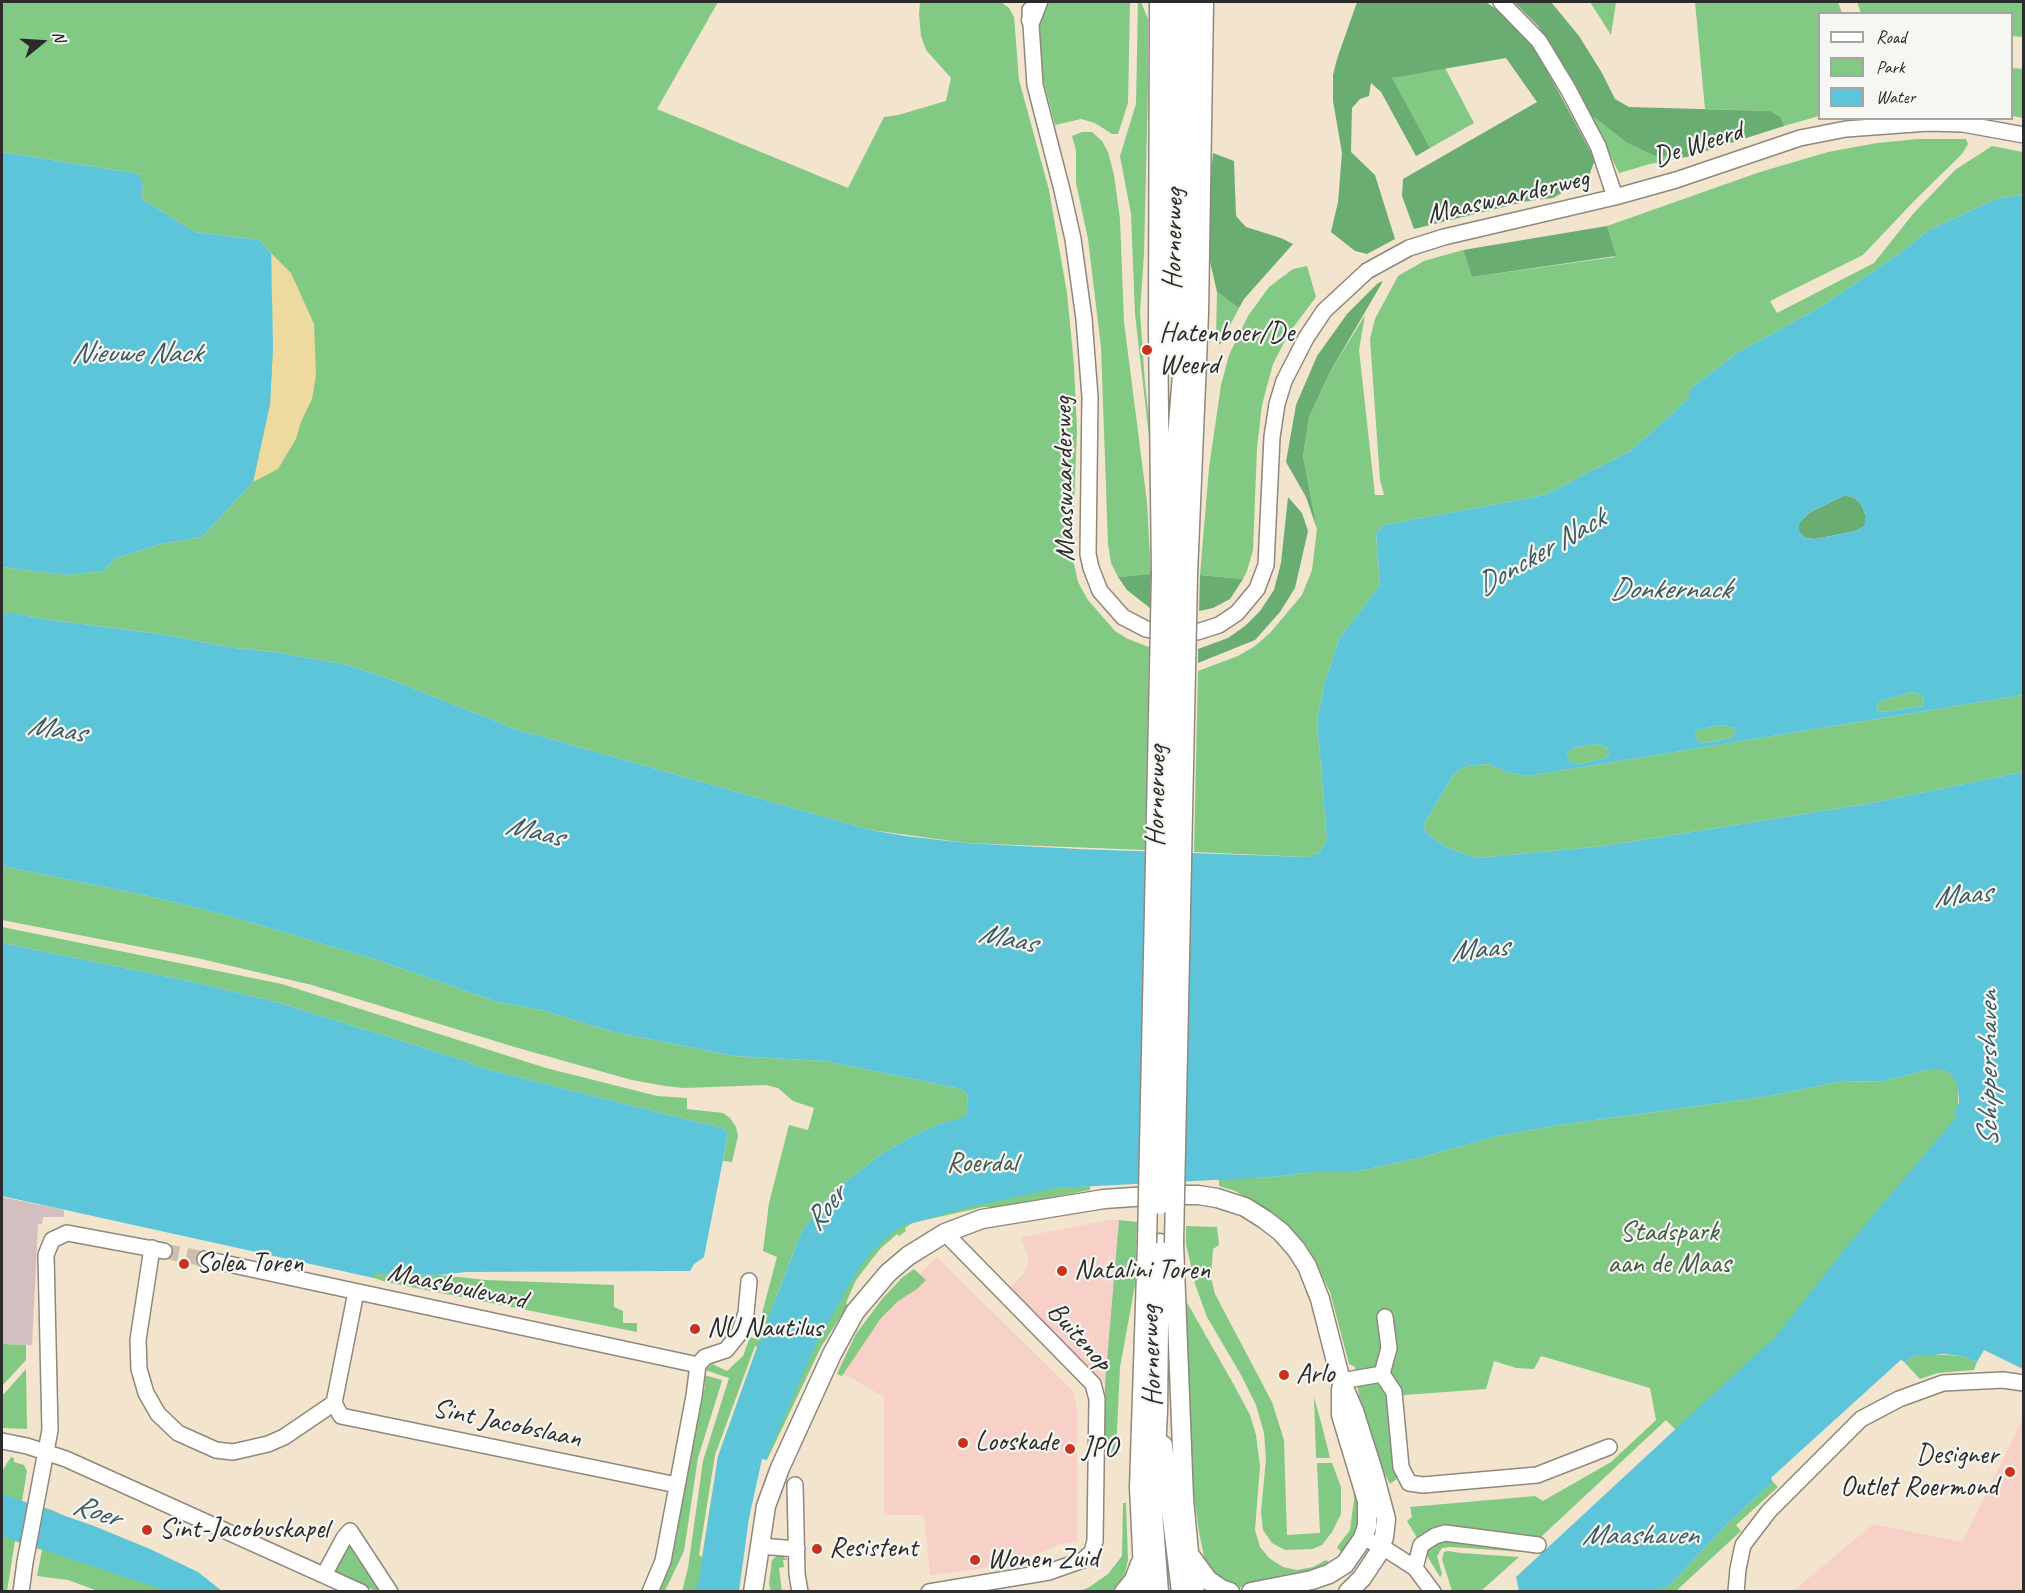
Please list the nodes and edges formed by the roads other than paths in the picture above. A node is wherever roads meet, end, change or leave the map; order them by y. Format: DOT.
graph roads {
  1 [pos="1038,2"];
  2 [pos="1152,2"];
  3 [pos="1159,2"];
  4 [pos="1173,2"];
  5 [pos="1190,2"];
  6 [pos="1204,2"];
  7 [pos="1500,2"];
  8 [pos="1030,10"];
  9 [pos="1158,27"];
  10 [pos="2024,135"];
  11 [pos="1615,197"];
  12 [pos="1178,437"];
  13 [pos="1175,574"];
  14 [pos="945,1233"];
  15 [pos="1160,1243"];
  16 [pos="205,1259"];
  17 [pos="749,1281"];
  18 [pos="356,1292"];
  19 [pos="1385,1317"];
  20 [pos="698,1365"];
  21 [pos="1382,1374"];
  22 [pos="1341,1381"];
  23 [pos="2024,1383"];
  24 [pos="334,1403"];
  25 [pos="1158,1411"];
  26 [pos="2,1441"];
  27 [pos="1609,1448"];
  28 [pos="46,1452"];
  29 [pos="677,1485"];
  30 [pos="795,1485"];
  31 [pos="1363,1539"];
  32 [pos="1538,1545"];
  33 [pos="759,1546"];
  34 [pos="1381,1546"];
  35 [pos="796,1549"];
  36 [pos="1189,1552"];
  37 [pos="1141,1559"];
  38 [pos="1415,1568"];
  39 [pos="324,1575"];
  40 [pos="21,1592"];
  41 [pos="361,1592"];
  42 [pos="390,1592"];
  43 [pos="650,1592"];
  44 [pos="753,1592"];
  45 [pos="765,1592"];
  46 [pos="800,1592"];
  47 [pos="929,1592"];
  48 [pos="1125,1592"];
  49 [pos="1144,1592"];
  50 [pos="1159,1592"];
  51 [pos="1181,1592"];
  52 [pos="1195,1592"];
  53 [pos="1230,1592"];
  54 [pos="1251,1592"];
  55 [pos="1348,1592"];
  56 [pos="1433,1592"];
  57 [pos="1736,1592"];
  1 -- 8 [label="main road"];
  2 -- 9 [label="main road"];
  3 -- 9 [label="main road, Hornerweg"];
  4 -- 12 [label="main road, Hornerweg"];
  5 -- 12 [label="main road, Hornerweg"];
  6 -- 13 [label="main road, Hornerweg"];
  7 -- 11 [label="street"];
  8 -- 11 [label="street, Maaswaarderweg"];
  9 -- 13 [label="main road, Hornerweg"];
  10 -- 11 [label="street, De Weerd"];
  12 -- 13 [label="main road, Hornerweg"];
  13 -- 15 [label="main road, Hornerweg, bridge"];
  13 -- 15 [label="main road, Hornerweg, bridge"];
  14 -- 22 [label="main road"];
  14 -- 33 [label="main road"];
  14 -- 47 [label="street, Buitenop"];
  15 -- 25 [label="main road, Hornerweg"];
  15 -- 36 [label="main road, Hornerweg"];
  15 -- 37 [label="main road, Hornerweg"];
  16 -- 18 [label="street, Maasboulevard"];
  17 -- 20 [label="street"];
  18 -- 20 [label="street, Maasboulevard"];
  18 -- 24 [label="street"];
  19 -- 21 [label="street"];
  20 -- 29 [label="street"];
  21 -- 22 [label="street"];
  21 -- 27 [label="street"];
  22 -- 31 [label="main road"];
  22 -- 34 [label="main road"];
  23 -- 57 [label="street"];
  24 -- 28 [label="street"];
  24 -- 29 [label="street, Sint Jacobslaan"];
  25 -- 50 [label="main road, Hornerweg"];
  25 -- 51 [label="main road, Hornerweg"];
  26 -- 28 [label="street"];
  28 -- 39 [label="street"];
  28 -- 40 [label="street"];
  29 -- 43 [label="street"];
  30 -- 35 [label="street"];
  31 -- 34 [label="street"];
  31 -- 54 [label="main road"];
  32 -- 38 [label="street"];
  33 -- 35 [label="street"];
  33 -- 44 [label="main road"];
  33 -- 45 [label="main road"];
  34 -- 38 [label="street"];
  34 -- 55 [label="main road"];
  35 -- 46 [label="street"];
  36 -- 52 [label="main road, Hornerweg"];
  36 -- 53 [label="main road"];
  37 -- 48 [label="main road"];
  37 -- 49 [label="main road, Hornerweg"];
  38 -- 56 [label="street"];
  39 -- 41 [label="street"];
  39 -- 42 [label="street"];
}
